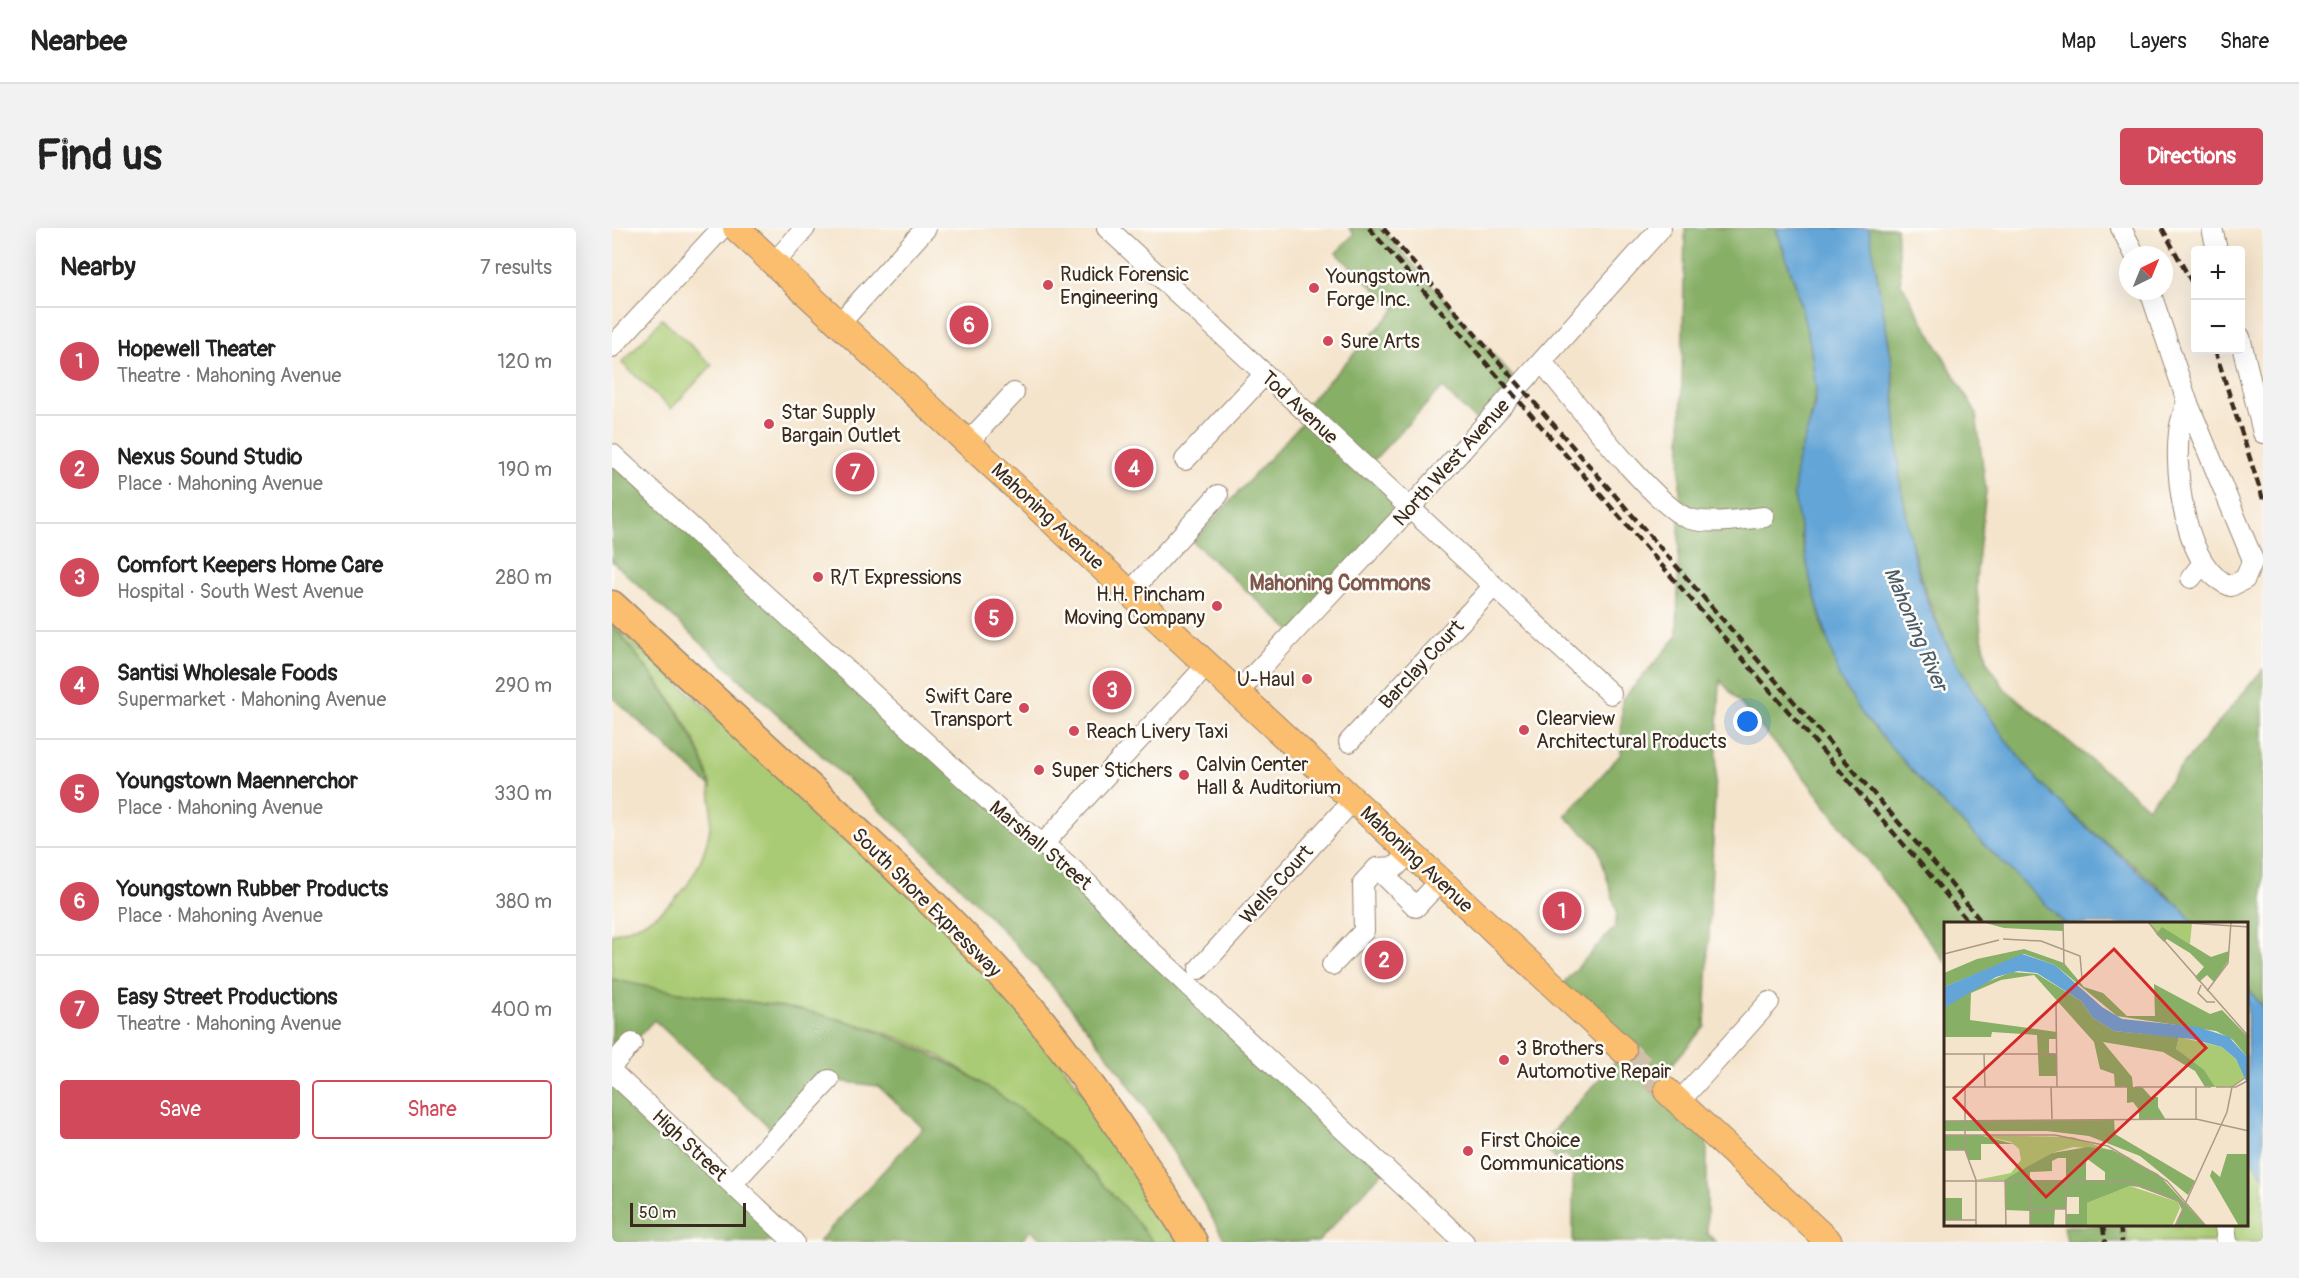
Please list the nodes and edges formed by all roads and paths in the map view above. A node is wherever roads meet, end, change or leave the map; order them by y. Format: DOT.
graph roads {
  1 [pos="722,228"];
  2 [pos="736,228"];
  3 [pos="806,228"];
  4 [pos="926,228"];
  5 [pos="1107,228"];
  6 [pos="2121,228"];
  7 [pos="2212,228"];
  8 [pos="1661,229"];
  9 [pos="2130,246"];
  10 [pos="2216,246"];
  11 [pos="774,263"];
  12 [pos="2153,300"];
  13 [pos="840,323"];
  14 [pos="612,347"];
  15 [pos="2245,354"];
  16 [pos="1542,362"];
  17 [pos="1264,375"];
  18 [pos="1014,393"];
  19 [pos="2187,401"];
  20 [pos="2263,432"];
  21 [pos="968,442"];
  22 [pos="612,454"];
  23 [pos="1185,460"];
  24 [pos="1218,495"];
  25 [pos="1409,508"];
  26 [pos="1764,517"];
  27 [pos="1494,586"];
  28 [pos="1130,592"];
  29 [pos="612,605"];
  30 [pos="1208,664"];
  31 [pos="1238,692"];
  32 [pos="1611,694"];
  33 [pos="1349,742"];
  34 [pos="1354,799"];
  35 [pos="1044,843"];
  36 [pos="1410,852"];
  37 [pos="1377,868"];
  38 [pos="1441,880"];
  39 [pos="1332,965"];
  40 [pos="1199,969"];
  41 [pos="1769,1002"];
  42 [pos="632,1043"];
  43 [pos="1623,1050"];
  44 [pos="612,1065"];
  45 [pos="612,1072"];
  46 [pos="829,1080"];
  47 [pos="1673,1096"];
  48 [pos="732,1184"];
  49 [pos="2225,1227"];
  50 [pos="794,1242"];
  51 [pos="1193,1242"];
  52 [pos="1464,1242"];
  53 [pos="1829,1242"];
  54 [pos="2227,1242"];
  1 -- 14 [label="street"];
  2 -- 11 [label="main road, Mahoning Avenue"];
  3 -- 11 [label="street"];
  4 -- 13 [label="street"];
  5 -- 17 [label="street, Tod Avenue"];
  6 -- 9 [label="street"];
  7 -- 10 [label="street"];
  8 -- 16 [label="street, North West Avenue"];
  11 -- 13 [label="main road, Mahoning Avenue"];
  12 -- 19 [label="street"];
  13 -- 21 [label="main road, Mahoning Avenue"];
  15 -- 20 [label="street"];
  16 -- 25 [label="street, North West Avenue"];
  16 -- 26 [label="street"];
  17 -- 23 [label="street"];
  17 -- 25 [label="street, Tod Avenue"];
  18 -- 21 [label="street"];
  19 -- 19 [label="street"];
  21 -- 28 [label="main road, Mahoning Avenue"];
  22 -- 35 [label="street, Marshall Street"];
  24 -- 28 [label="street"];
  25 -- 27 [label="street, Tod Avenue"];
  25 -- 31 [label="street, North West Avenue"];
  27 -- 32 [label="street, Tod Avenue"];
  27 -- 33 [label="street, Barclay Court"];
  28 -- 30 [label="main road, Mahoning Avenue"];
  29 -- 51 [label="highway, South Shore Expressway"];
  30 -- 31 [label="main road, Mahoning Avenue"];
  30 -- 35 [label="street"];
  31 -- 34 [label="main road, Mahoning Avenue"];
  34 -- 36 [label="main road, Mahoning Avenue"];
  34 -- 40 [label="street, Wells Court"];
  35 -- 52 [label="street, Marshall Street"];
  36 -- 37 [label="street"];
  36 -- 38 [label="main road, Mahoning Avenue"];
  37 -- 38 [label="street"];
  37 -- 39 [label="street"];
  38 -- 43 [label="main road, Mahoning Avenue"];
  41 -- 47 [label="street"];
  42 -- 44 [label="street"];
  45 -- 48 [label="street, High Street"];
  46 -- 48 [label="street"];
  47 -- 53 [label="main road"];
  48 -- 50 [label="street, High Street"];
  49 -- 54 [label="street"];
}
